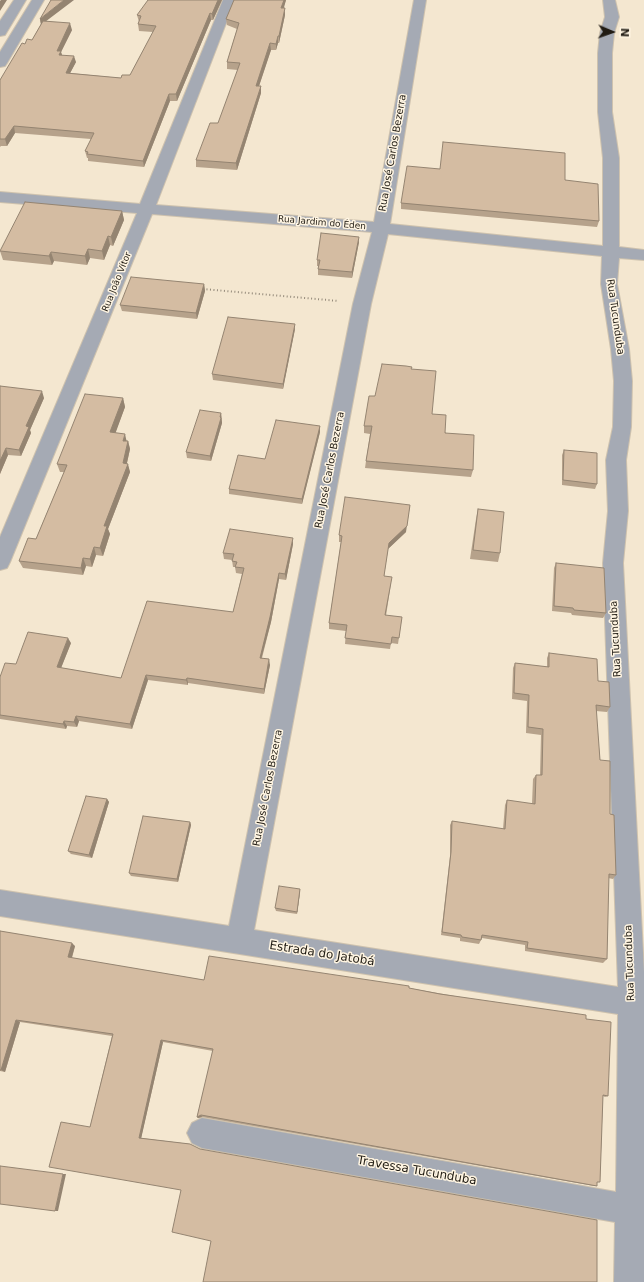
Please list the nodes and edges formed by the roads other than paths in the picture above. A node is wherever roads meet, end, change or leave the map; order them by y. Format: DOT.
graph roads {
  1 [pos="20,0"];
  2 [pos="38,0"];
  3 [pos="229,0"];
  4 [pos="420,0"];
  5 [pos="609,0"];
  6 [pos="0,32"];
  7 [pos="0,63"];
  8 [pos="0,197"];
  9 [pos="147,209"];
  10 [pos="381,228"];
  11 [pos="611,252"];
  12 [pos="644,255"];
  13 [pos="0,562"];
  14 [pos="0,903"];
  15 [pos="239,940"];
  16 [pos="638,1004"];
  17 [pos="202,1133"];
  18 [pos="631,1210"];
  19 [pos="630,1282"];
  1 -- 6 [label="street"];
  2 -- 7 [label="street"];
  3 -- 9 [label="street, Rua João Vítor"];
  4 -- 10 [label="street, Rua José Carlos Bezerra"];
  5 -- 11 [label="street, Rua Tucunduba"];
  8 -- 9 [label="street, Rua Jardim do Éden"];
  9 -- 10 [label="street, Rua Jardim do Éden"];
  9 -- 13 [label="street, Rua João Vítor"];
  10 -- 11 [label="street, Rua Jardim do Éden"];
  10 -- 15 [label="street, Rua José Carlos Bezerra"];
  11 -- 12 [label="street, Rua Jardim do Éden"];
  11 -- 16 [label="street, Rua Tucunduba"];
  14 -- 15 [label="street, Estrada do Jatobá"];
  15 -- 16 [label="street, Estrada do Jatobá"];
  16 -- 18 [label="street, Rua Tucunduba"];
  17 -- 18 [label="street, Travessa Tucunduba"];
  18 -- 19 [label="street, Rua Tucunduba"];
}
